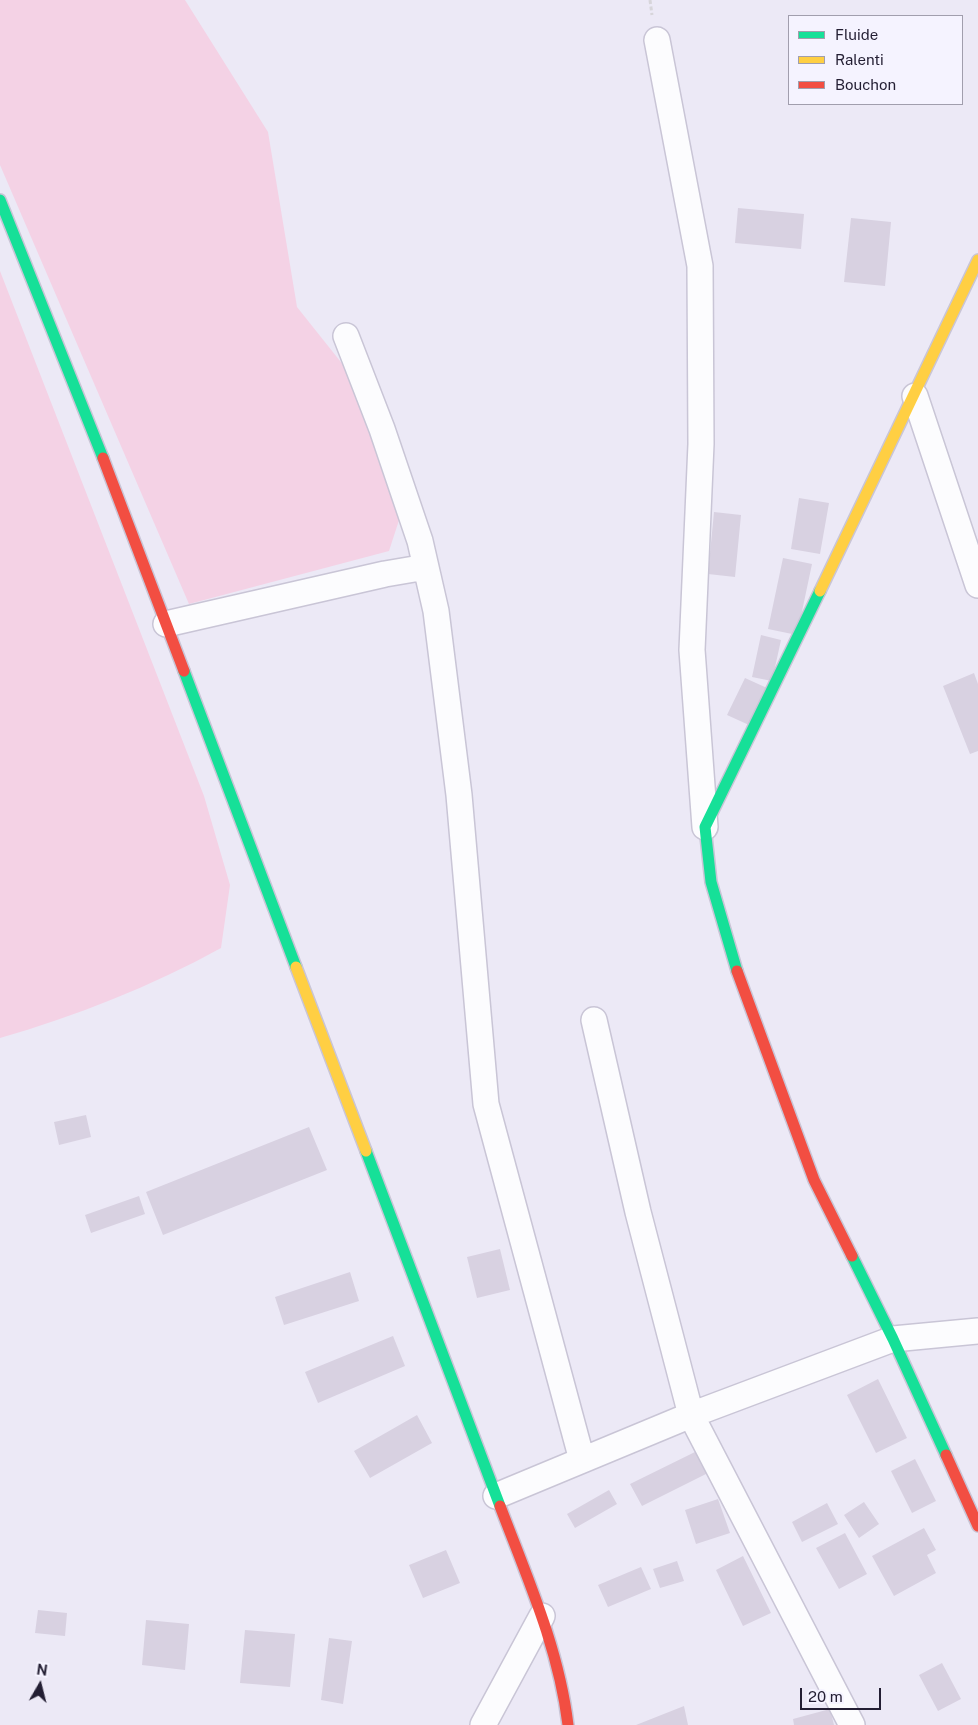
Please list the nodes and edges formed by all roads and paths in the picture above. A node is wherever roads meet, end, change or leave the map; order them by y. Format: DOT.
graph roads {
  1 [pos="657,40"];
  2 [pos="0,200"];
  3 [pos="978,260"];
  4 [pos="346,336"];
  5 [pos="915,396"];
  6 [pos="426,567"];
  7 [pos="978,585"];
  8 [pos="166,624"];
  9 [pos="705,827"];
  10 [pos="594,1020"];
  11 [pos="978,1331"];
  12 [pos="893,1339"];
  13 [pos="691,1415"];
  14 [pos="582,1460"];
  15 [pos="496,1496"];
  16 [pos="978,1526"];
  17 [pos="542,1616"];
  18 [pos="483,1725"];
  19 [pos="568,1725"];
  20 [pos="852,1725"];
  1 -- 9 [label="street"];
  2 -- 8 [label="street"];
  3 -- 5 [label="street"];
  4 -- 6 [label="street"];
  5 -- 7 [label="street"];
  5 -- 9 [label="street"];
  6 -- 8 [label="street"];
  6 -- 14 [label="street"];
  8 -- 15 [label="street"];
  9 -- 12 [label="street"];
  10 -- 13 [label="street"];
  11 -- 12 [label="street"];
  12 -- 13 [label="street"];
  12 -- 16 [label="street"];
  13 -- 14 [label="street"];
  13 -- 20 [label="street"];
  14 -- 15 [label="street"];
  15 -- 17 [label="street"];
  17 -- 18 [label="street"];
  17 -- 19 [label="street"];
}
